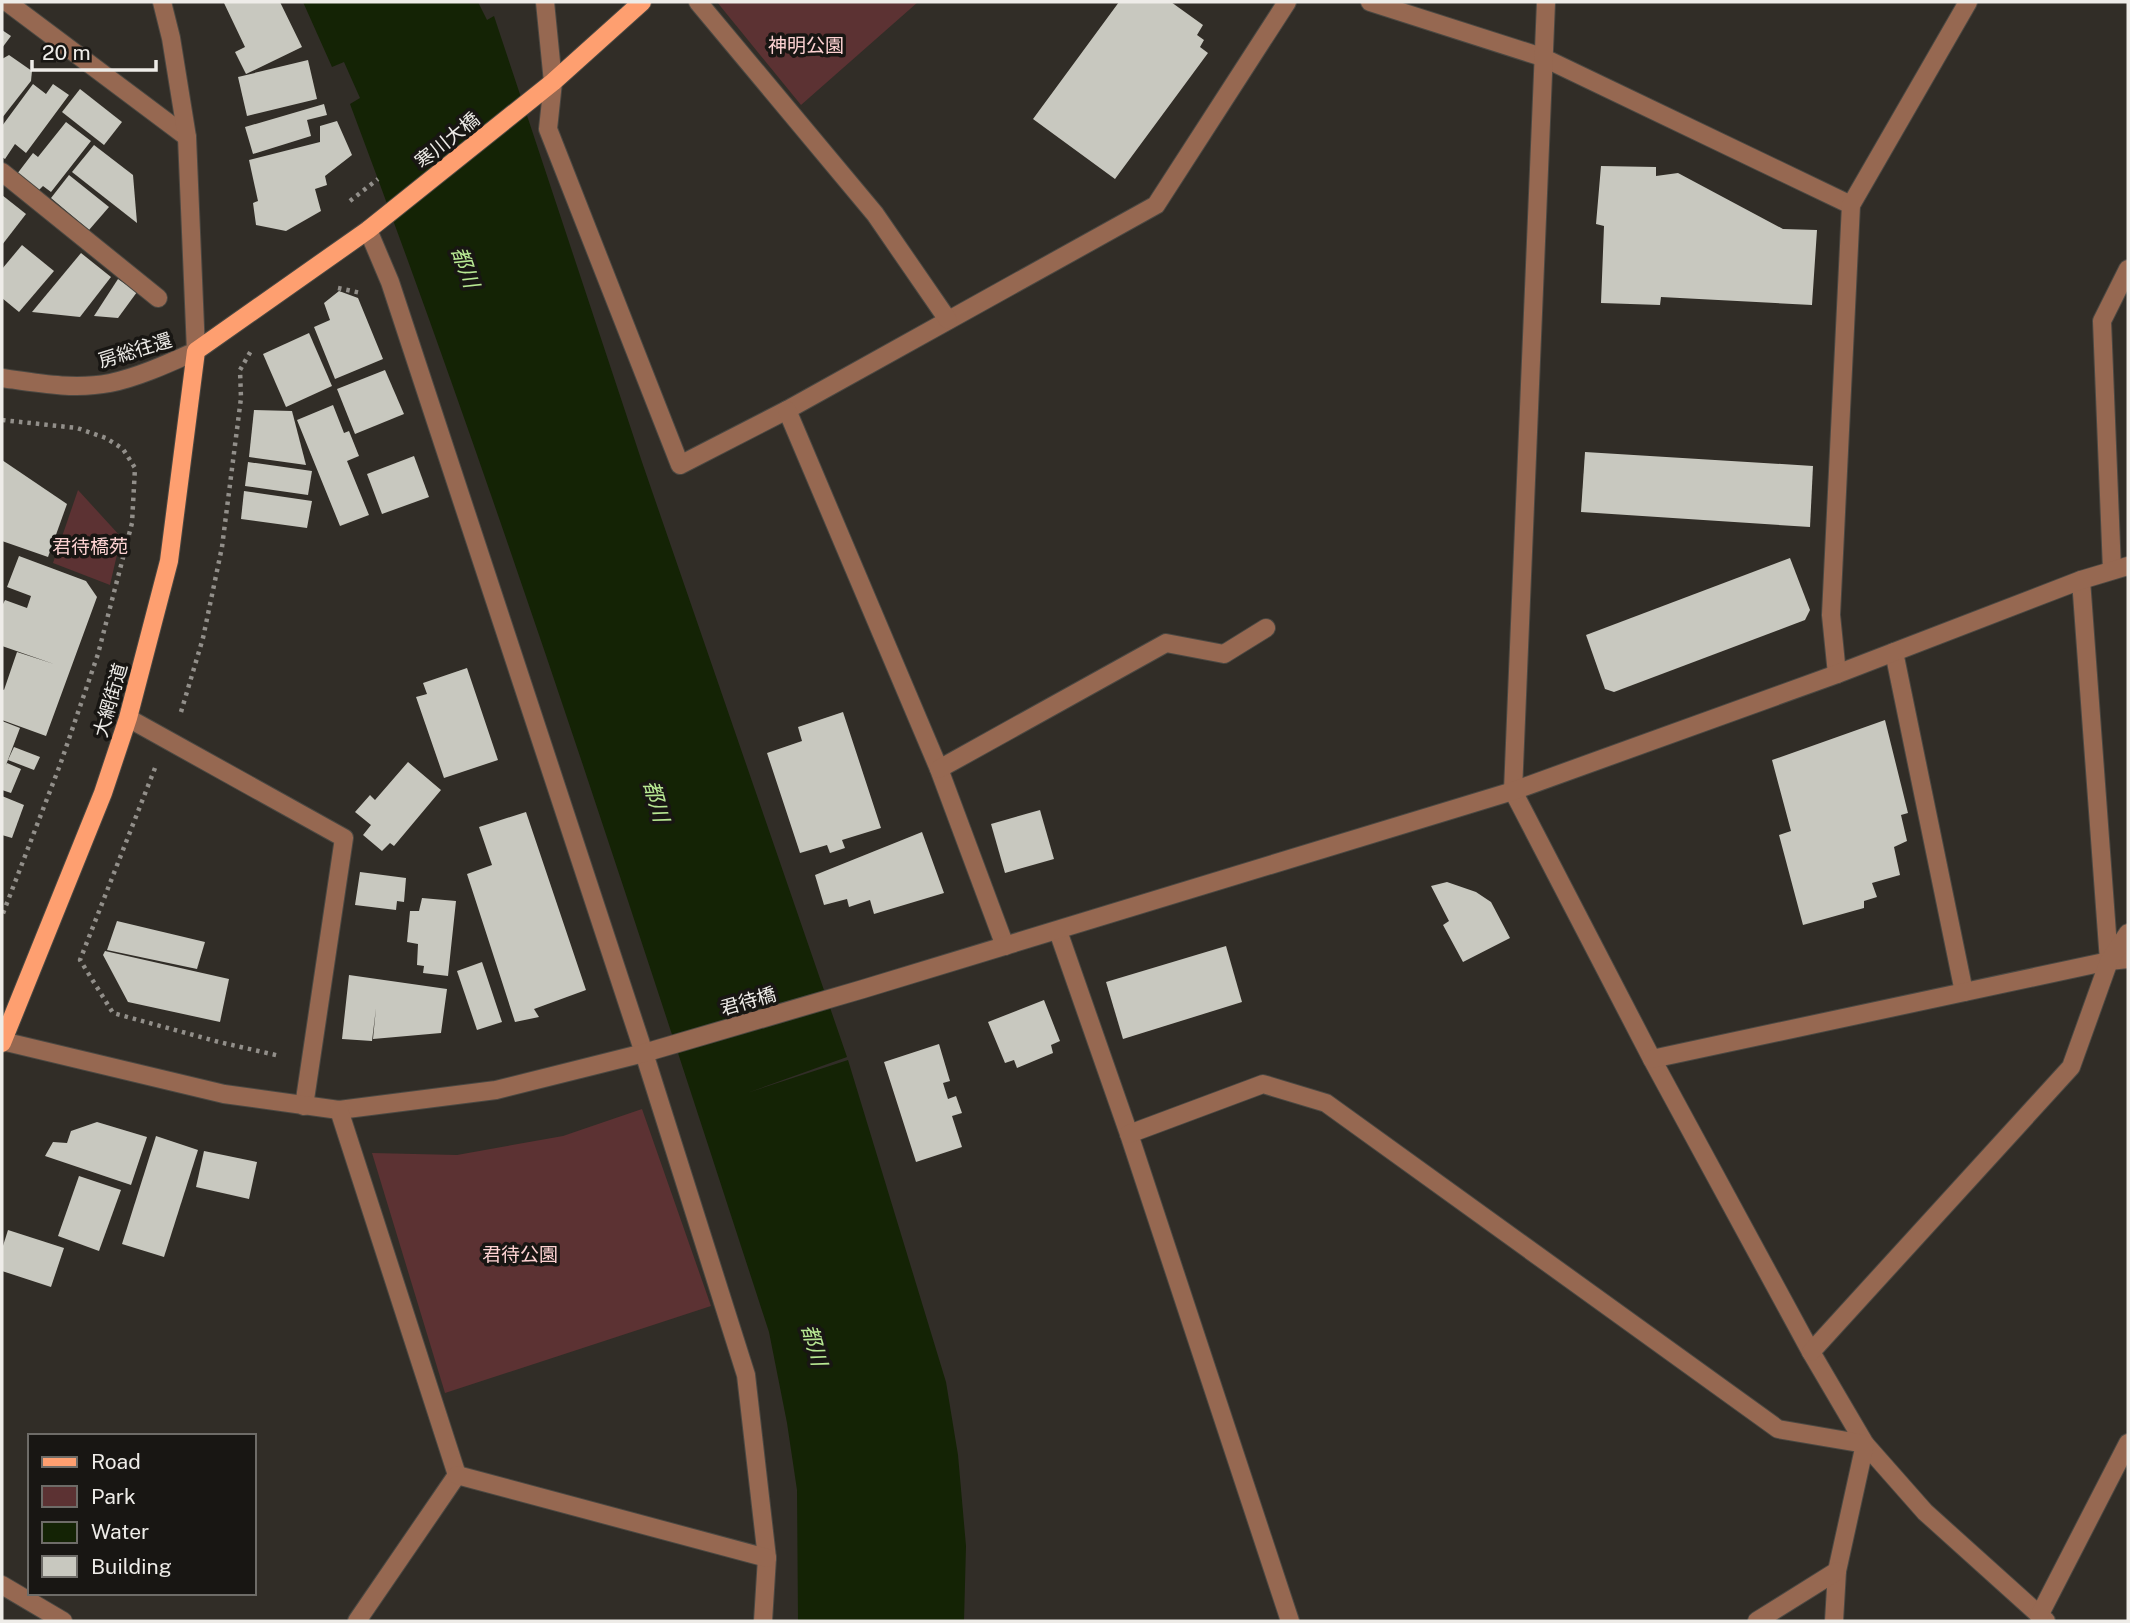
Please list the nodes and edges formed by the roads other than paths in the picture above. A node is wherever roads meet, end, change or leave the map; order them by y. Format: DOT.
graph roads {
  1 [pos="7,2"];
  2 [pos="162,2"];
  3 [pos="545,2"];
  4 [pos="642,2"];
  5 [pos="698,2"];
  6 [pos="1287,2"];
  7 [pos="1370,2"];
  8 [pos="1546,2"];
  9 [pos="1968,2"];
  10 [pos="1542,57"];
  11 [pos="553,82"];
  12 [pos="187,137"];
  13 [pos="2,172"];
  14 [pos="1851,205"];
  15 [pos="368,230"];
  16 [pos="2128,268"];
  17 [pos="158,298"];
  18 [pos="948,320"];
  19 [pos="196,351"];
  20 [pos="2,378"];
  21 [pos="788,410"];
  22 [pos="2120,568"];
  23 [pos="2081,580"];
  24 [pos="1266,628"];
  25 [pos="1894,652"];
  26 [pos="1837,674"];
  27 [pos="128,718"];
  28 [pos="939,769"];
  29 [pos="1513,791"];
  30 [pos="1058,931"];
  31 [pos="2128,933"];
  32 [pos="1005,946"];
  33 [pos="2128,960"];
  34 [pos="2109,961"];
  35 [pos="1964,992"];
  36 [pos="2,1042"];
  37 [pos="644,1053"];
  38 [pos="1652,1059"];
  39 [pos="304,1105"];
  40 [pos="339,1110"];
  41 [pos="1129,1134"];
  42 [pos="1811,1352"];
  43 [pos="2128,1443"];
  44 [pos="1865,1444"];
  45 [pos="457,1475"];
  46 [pos="766,1558"];
  47 [pos="1837,1571"];
  48 [pos="2,1585"];
  49 [pos="2042,1619"];
  50 [pos="62,1621"];
  51 [pos="357,1621"];
  52 [pos="763,1621"];
  53 [pos="1290,1621"];
  54 [pos="1757,1621"];
  55 [pos="1834,1621"];
  1 -- 12 [label="street"];
  2 -- 12 [label="street"];
  3 -- 11 [label="street"];
  4 -- 11 [label="main road"];
  5 -- 18 [label="street"];
  6 -- 18 [label="street"];
  7 -- 10 [label="street"];
  8 -- 10 [label="street"];
  9 -- 14 [label="street"];
  10 -- 14 [label="street"];
  10 -- 29 [label="street"];
  11 -- 15 [label="main road, 寒川大橋"];
  11 -- 21 [label="street"];
  12 -- 19 [label="street"];
  13 -- 17 [label="street"];
  14 -- 26 [label="street"];
  15 -- 19 [label="main road, 寒川大橋"];
  15 -- 37 [label="street"];
  16 -- 22 [label="street"];
  18 -- 21 [label="street"];
  19 -- 20 [label="street, 房総往還"];
  19 -- 27 [label="main road, 大網街道"];
  21 -- 28 [label="street"];
  22 -- 23 [label="street, 君待橋"];
  23 -- 25 [label="street, 君待橋"];
  23 -- 34 [label="street"];
  24 -- 28 [label="street"];
  25 -- 26 [label="street, 君待橋"];
  25 -- 35 [label="street"];
  26 -- 29 [label="street, 君待橋"];
  27 -- 36 [label="main road, 大網街道"];
  27 -- 39 [label="street"];
  28 -- 32 [label="street"];
  29 -- 30 [label="street, 君待橋"];
  29 -- 38 [label="street"];
  30 -- 32 [label="street, 君待橋"];
  30 -- 41 [label="street"];
  31 -- 34 [label="street"];
  32 -- 37 [label="street, 君待橋"];
  33 -- 34 [label="street"];
  34 -- 35 [label="street"];
  34 -- 42 [label="street"];
  35 -- 38 [label="street"];
  36 -- 39 [label="street, 君待橋"];
  37 -- 40 [label="street, 君待橋"];
  37 -- 46 [label="street"];
  38 -- 42 [label="street"];
  39 -- 40 [label="street, 君待橋"];
  40 -- 45 [label="street"];
  41 -- 44 [label="street"];
  41 -- 53 [label="street"];
  42 -- 44 [label="street"];
  43 -- 49 [label="street"];
  44 -- 47 [label="street"];
  44 -- 49 [label="street"];
  45 -- 46 [label="street"];
  45 -- 51 [label="street"];
  46 -- 52 [label="street"];
  47 -- 54 [label="street"];
  47 -- 55 [label="street"];
  48 -- 50 [label="street"];
}
